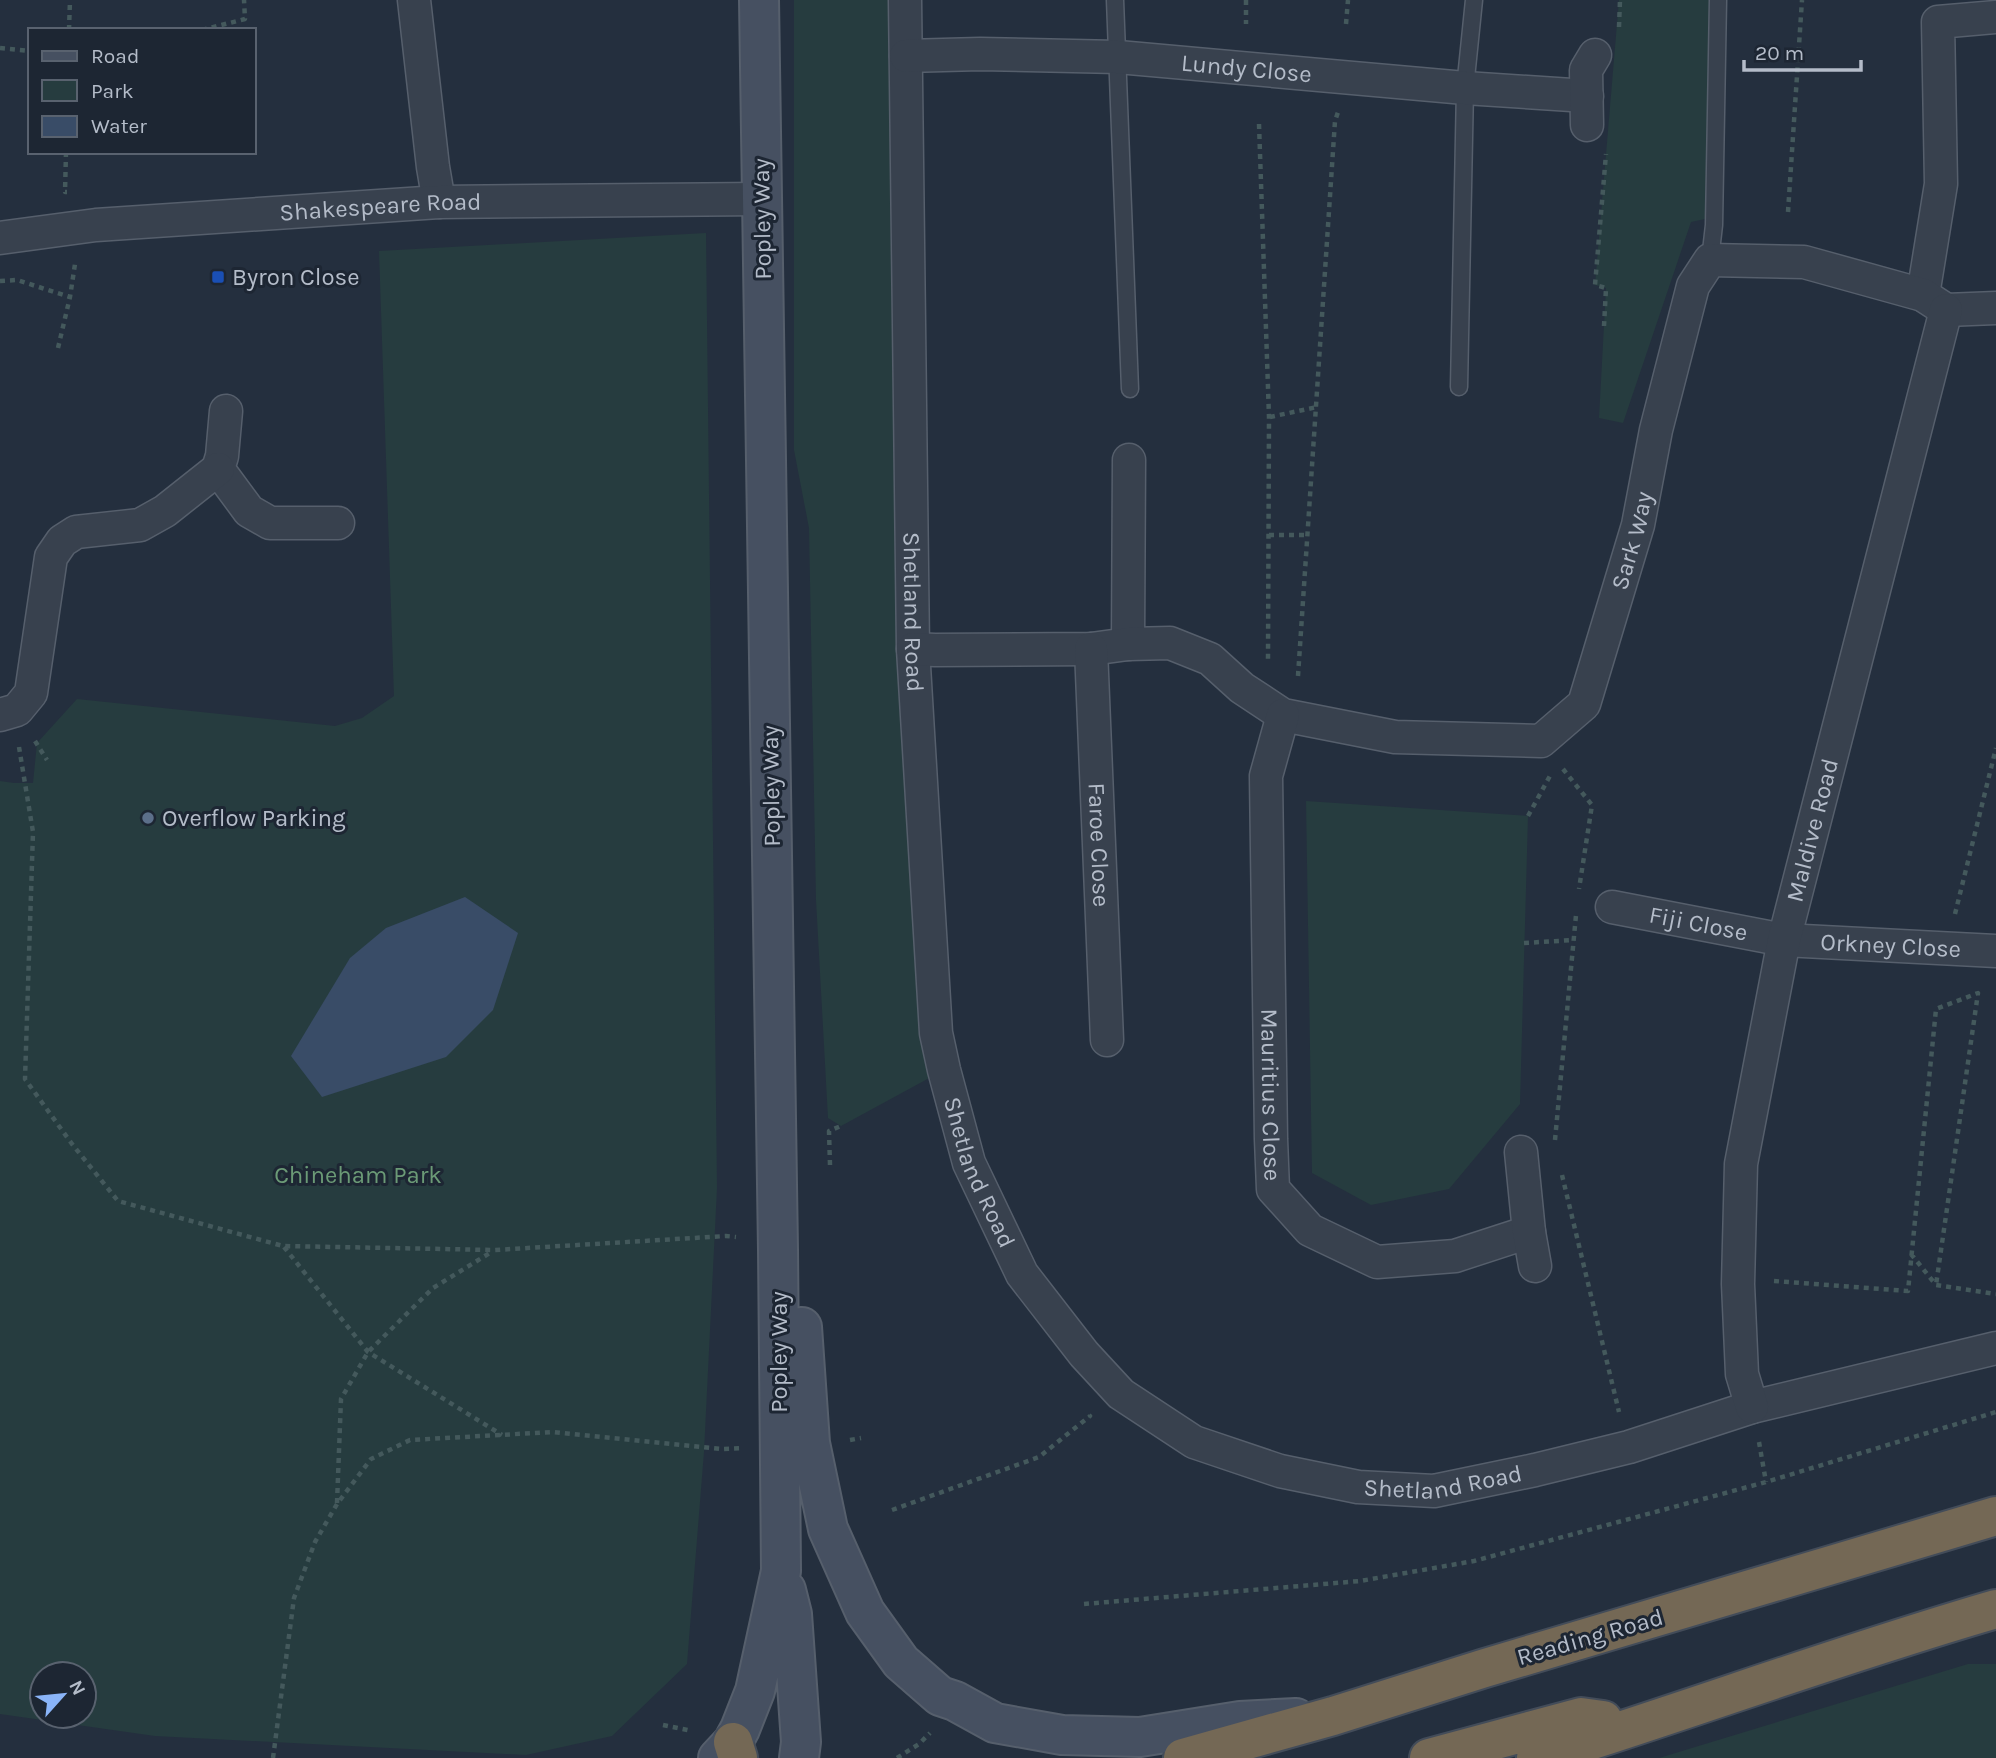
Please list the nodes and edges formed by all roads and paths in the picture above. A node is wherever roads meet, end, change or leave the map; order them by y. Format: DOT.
graph roads {
  1 [pos="70,0"];
  2 [pos="244,0"];
  3 [pos="414,0"];
  4 [pos="759,0"];
  5 [pos="905,0"];
  6 [pos="1115,0"];
  7 [pos="1246,0"];
  8 [pos="1348,0"];
  9 [pos="1474,0"];
  10 [pos="1718,0"];
  11 [pos="1802,0"];
  12 [pos="1996,17"];
  13 [pos="1246,23"];
  14 [pos="1346,24"];
  15 [pos="69,28"];
  16 [pos="210,28"];
  17 [pos="0,48"];
  18 [pos="28,51"];
  19 [pos="1595,55"];
  20 [pos="906,56"];
  21 [pos="1118,57"];
  22 [pos="1465,88"];
  23 [pos="1335,121"];
  24 [pos="1259,124"];
  25 [pos="761,199"];
  26 [pos="439,202"];
  27 [pos="1788,212"];
  28 [pos="0,237"];
  29 [pos="1710,260"];
  30 [pos="0,281"];
  31 [pos="1595,285"];
  32 [pos="1935,303"];
  33 [pos="1996,307"];
  34 [pos="1604,326"];
  35 [pos="58,348"];
  36 [pos="1459,387"];
  37 [pos="1130,389"];
  38 [pos="1317,407"];
  39 [pos="226,411"];
  40 [pos="1269,417"];
  41 [pos="1129,460"];
  42 [pos="218,469"];
  43 [pos="338,523"];
  44 [pos="1269,535"];
  45 [pos="1308,536"];
  46 [pos="1128,644"];
  47 [pos="913,649"];
  48 [pos="1091,649"];
  49 [pos="1268,662"];
  50 [pos="1298,676"];
  51 [pos="1283,715"];
  52 [pos="9,728"];
  53 [pos="1996,748"];
  54 [pos="1557,762"];
  55 [pos="1551,773"];
  56 [pos="1528,816"];
  57 [pos="1578,898"];
  58 [pos="1612,907"];
  59 [pos="1577,912"];
  60 [pos="1574,940"];
  61 [pos="1784,940"];
  62 [pos="1524,943"];
  63 [pos="1947,949"];
  64 [pos="1996,951"];
  65 [pos="1107,1040"];
  66 [pos="841,1126"];
  67 [pos="1555,1143"];
  68 [pos="1521,1152"];
  69 [pos="830,1165"];
  70 [pos="1561,1170"];
  71 [pos="1529,1232"];
  72 [pos="736,1237"];
  73 [pos="283,1246"];
  74 [pos="495,1250"];
  75 [pos="778,1250"];
  76 [pos="1912,1254"];
  77 [pos="1535,1266"];
  78 [pos="1738,1279"];
  79 [pos="1936,1285"];
  80 [pos="1996,1294"];
  81 [pos="1996,1348"];
  82 [pos="368,1352"];
  83 [pos="1083,1406"];
  84 [pos="1752,1407"];
  85 [pos="1996,1412"];
  86 [pos="1621,1417"];
  87 [pos="502,1435"];
  88 [pos="722,1450"];
  89 [pos="337,1504"];
  90 [pos="892,1510"];
  91 [pos="1996,1516"];
  92 [pos="781,1571"];
  93 [pos="1084,1604"];
  94 [pos="1996,1609"];
  95 [pos="1333,1716"];
  96 [pos="1636,1726"];
  97 [pos="936,1727"];
  98 [pos="730,1753"];
  99 [pos="273,1758"];
  100 [pos="799,1758"];
  101 [pos="897,1758"];
  102 [pos="1183,1758"];
  103 [pos="1429,1758"];
  104 [pos="1536,1758"];
  1 -- 15 [label="path"];
  2 -- 16 [label="path"];
  3 -- 26 [label="street"];
  4 -- 25 [label="street, Popley Way"];
  5 -- 20 [label="street, Shetland Road"];
  6 -- 21 [label="lane"];
  7 -- 13 [label="path"];
  8 -- 14 [label="path"];
  9 -- 22 [label="lane"];
  10 -- 29 [label="lane"];
  11 -- 27 [label="path"];
  12 -- 32 [label="street, Maldive Road"];
  17 -- 18 [label="path"];
  19 -- 22 [label="street, Lundy Close"];
  20 -- 21 [label="street, Lundy Close"];
  20 -- 47 [label="street, Shetland Road"];
  21 -- 22 [label="street, Lundy Close"];
  21 -- 37 [label="lane"];
  22 -- 36 [label="lane"];
  23 -- 38 [label="path"];
  24 -- 40 [label="path"];
  25 -- 26 [label="street, Shakespeare Road"];
  25 -- 75 [label="street, Popley Way"];
  26 -- 28 [label="street, Shakespeare Road"];
  29 -- 32 [label="street"];
  29 -- 51 [label="street, Sark Way"];
  30 -- 35 [label="path"];
  31 -- 34 [label="path"];
  32 -- 33 [label="street"];
  32 -- 61 [label="street, Maldive Road"];
  38 -- 40 [label="path"];
  38 -- 45 [label="path"];
  39 -- 42 [label="street"];
  40 -- 44 [label="path"];
  41 -- 46 [label="street"];
  42 -- 43 [label="street"];
  42 -- 52 [label="street"];
  44 -- 45 [label="path"];
  44 -- 49 [label="path"];
  45 -- 50 [label="path"];
  46 -- 48 [label="street"];
  46 -- 51 [label="street, Sark Way"];
  47 -- 48 [label="street"];
  47 -- 84 [label="street, Shetland Road"];
  48 -- 65 [label="street, Faroe Close"];
  51 -- 71 [label="street, Mauritius Close"];
  52 -- 73 [label="path"];
  53 -- 63 [label="path"];
  54 -- 57 [label="path"];
  55 -- 56 [label="path"];
  58 -- 61 [label="street, Fiji Close"];
  59 -- 60 [label="path"];
  60 -- 62 [label="path"];
  60 -- 67 [label="path"];
  61 -- 63 [label="street, Orkney Close"];
  61 -- 78 [label="street, Maldive Road"];
  63 -- 64 [label="street, Orkney Close"];
  66 -- 69 [label="path"];
  68 -- 71 [label="street"];
  70 -- 86 [label="path"];
  71 -- 77 [label="street"];
  72 -- 74 [label="path"];
  73 -- 74 [label="path"];
  73 -- 82 [label="path"];
  74 -- 82 [label="path"];
  75 -- 92 [label="street, Popley Way"];
  75 -- 95 [label="street"];
  76 -- 78 [label="path"];
  76 -- 79 [label="path"];
  76 -- 79 [label="path"];
  78 -- 84 [label="street, Maldive Road"];
  79 -- 80 [label="path"];
  81 -- 84 [label="street, Shetland Road"];
  82 -- 87 [label="path"];
  82 -- 89 [label="path"];
  83 -- 90 [label="path"];
  85 -- 93 [label="path"];
  87 -- 88 [label="path"];
  87 -- 89 [label="path"];
  89 -- 99 [label="path"];
  91 -- 95 [label="highway, Reading Road"];
  92 -- 98 [label="street, Popley Way"];
  92 -- 100 [label="street, Popley Way"];
  94 -- 96 [label="highway"];
  95 -- 102 [label="highway, Reading Road"];
  96 -- 103 [label="highway"];
  96 -- 104 [label="highway"];
  97 -- 101 [label="path"];
}
